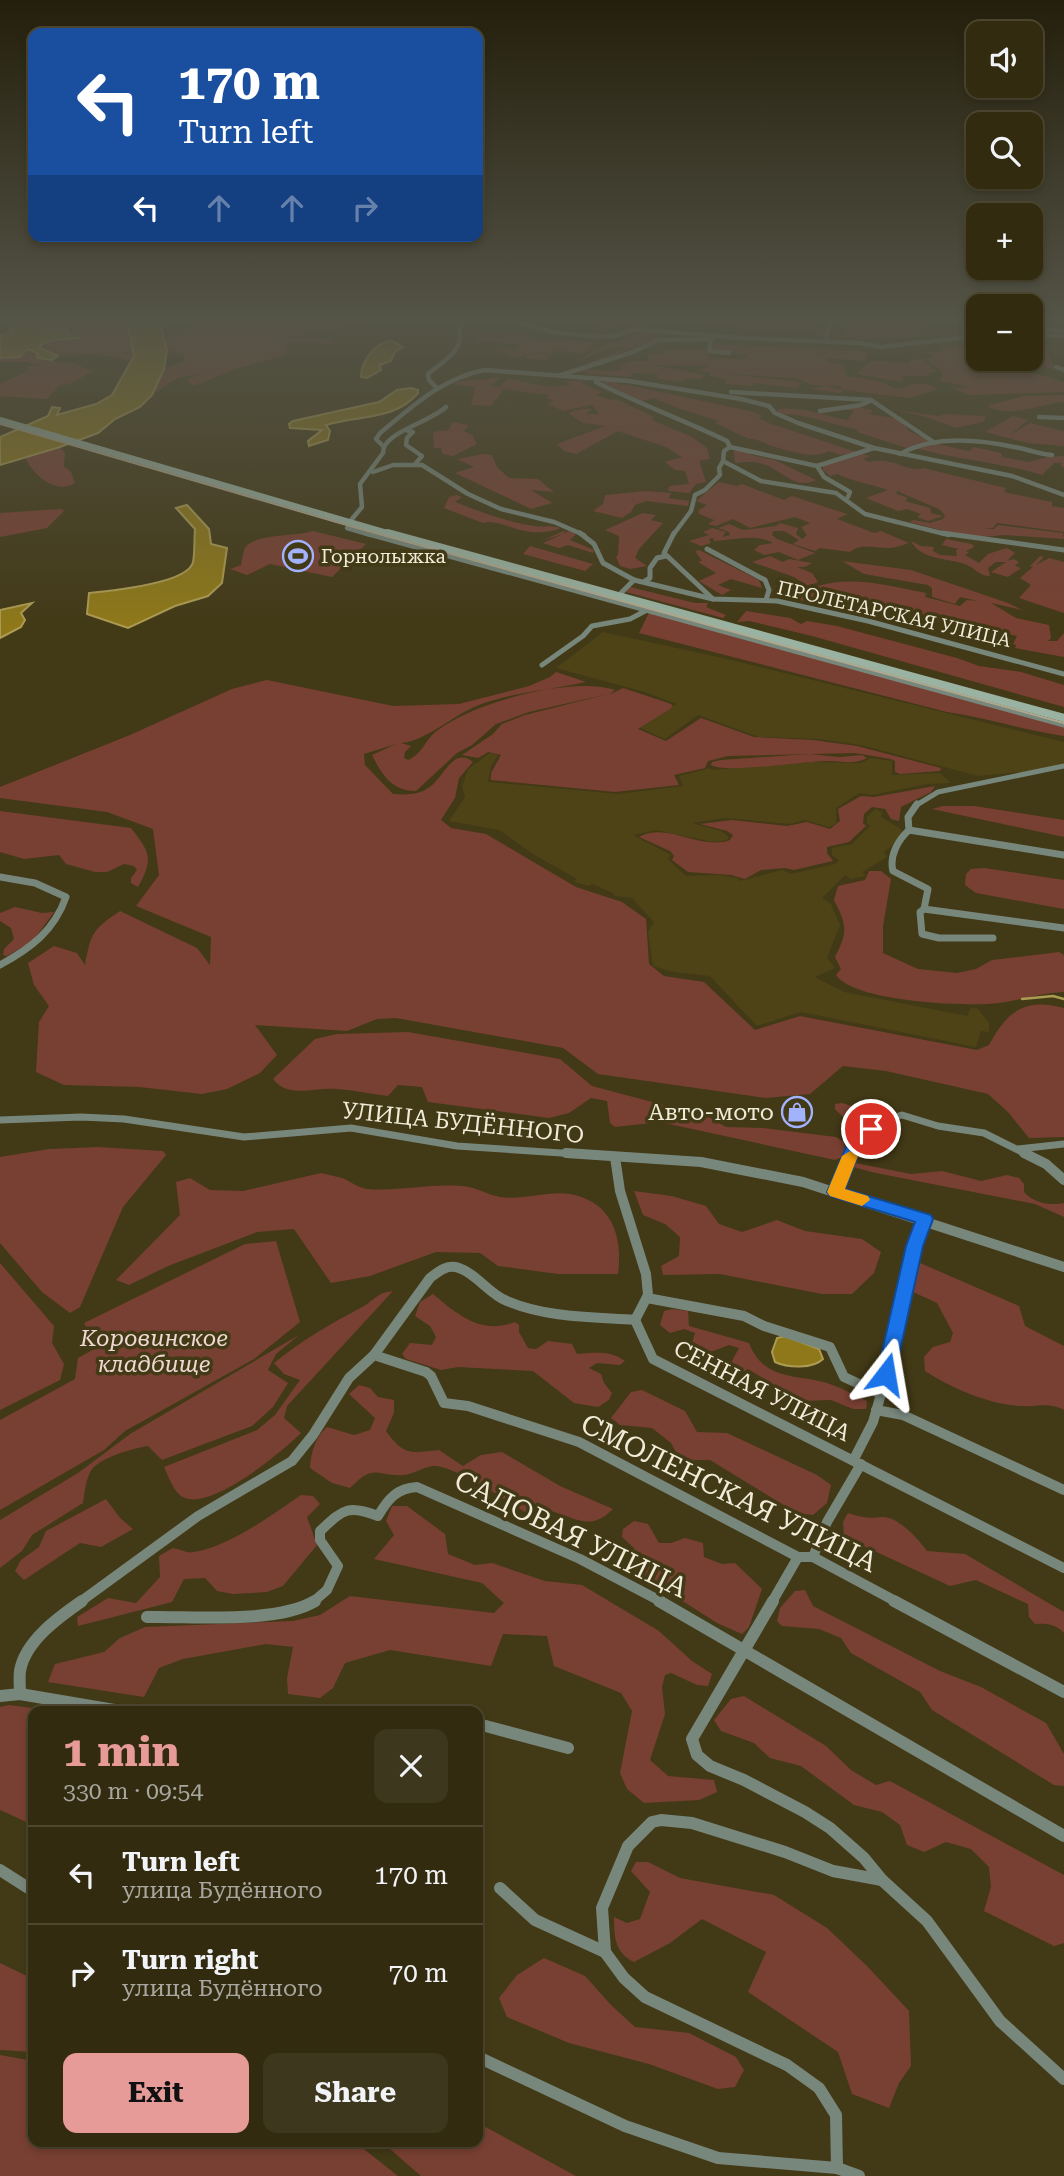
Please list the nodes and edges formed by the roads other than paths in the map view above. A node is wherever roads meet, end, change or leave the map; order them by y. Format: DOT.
graph roads {
  1 [pos="16,424"];
  2 [pos="392,424"];
  3 [pos="421,424"];
  4 [pos="689,424"];
  5 [pos="797,424"];
  6 [pos="909,424"];
  7 [pos="405,431"];
  8 [pos="935,443"];
  9 [pos="384,447"];
  10 [pos="730,447"];
  11 [pos="874,448"];
  12 [pos="901,454"];
  13 [pos="1052,455"];
  14 [pos="723,461"];
  15 [pos="415,464"];
  16 [pos="817,466"];
  17 [pos="373,471"];
  18 [pos="1064,495"];
  19 [pos="848,497"];
  20 [pos="354,521"];
  21 [pos="707,549"];
  22 [pos="1064,550"];
  23 [pos="666,556"];
  24 [pos="634,580"];
  25 [pos="645,581"];
  26 [pos="621,593"];
  27 [pos="713,598"];
  28 [pos="766,600"];
  29 [pos="647,610"];
  30 [pos="542,665"];
  31 [pos="1064,674"];
  32 [pos="1064,716"];
  33 [pos="1064,725"];
  34 [pos="1064,766"];
  35 [pos="909,830"];
  36 [pos="1064,855"];
  37 [pos="0,877"];
  38 [pos="924,909"];
  39 [pos="1064,928"];
  40 [pos="993,938"];
  41 [pos="0,965"];
  42 [pos="0,1117"];
  43 [pos="1064,1144"];
  44 [pos="1014,1149"];
  45 [pos="615,1157"];
  46 [pos="1064,1180"];
  47 [pos="836,1192"];
  48 [pos="925,1219"];
  49 [pos="1064,1267"];
  50 [pos="647,1298"];
  51 [pos="635,1320"];
  52 [pos="374,1355"];
  53 [pos="881,1394"];
  54 [pos="876,1410"];
  55 [pos="857,1461"];
  56 [pos="1064,1490"];
  57 [pos="798,1557"];
  58 [pos="813,1557"];
  59 [pos="1064,1569"];
  60 [pos="147,1616"];
  61 [pos="746,1650"];
  62 [pos="1064,1692"];
  63 [pos="20,1694"];
  64 [pos="0,1696"];
  65 [pos="91,1706"];
  66 [pos="483,1725"];
  67 [pos="568,1748"];
  68 [pos="1064,1836"];
  69 [pos="0,1870"];
  70 [pos="882,1880"];
  71 [pos="28,1888"];
  72 [pos="500,1888"];
  73 [pos="605,1952"];
  74 [pos="483,2060"];
  75 [pos="1064,2079"];
  76 [pos="837,2168"];
  77 [pos="859,2176"];
  1 -- 20 [label="main road"];
  2 -- 9 [label="street"];
  3 -- 7 [label="street"];
  4 -- 10 [label="street"];
  5 -- 11 [label="street"];
  6 -- 8 [label="street"];
  7 -- 9 [label="street"];
  7 -- 15 [label="street"];
  8 -- 12 [label="street"];
  8 -- 13 [label="street"];
  9 -- 17 [label="street"];
  10 -- 14 [label="street"];
  10 -- 16 [label="street"];
  11 -- 12 [label="street"];
  11 -- 16 [label="street"];
  12 -- 18 [label="street"];
  14 -- 19 [label="street"];
  14 -- 23 [label="street"];
  15 -- 17 [label="street"];
  15 -- 24 [label="street"];
  16 -- 19 [label="street"];
  17 -- 20 [label="street"];
  19 -- 22 [label="street"];
  20 -- 26 [label="main road"];
  20 -- 29 [label="street"];
  20 -- 32 [label="main road"];
  21 -- 28 [label="street"];
  23 -- 25 [label="street"];
  23 -- 27 [label="street"];
  24 -- 25 [label="street, ПРОЛЕТАРСКАЯ УЛИЦА"];
  24 -- 26 [label="street"];
  25 -- 27 [label="street, ПРОЛЕТАРСКАЯ УЛИЦА"];
  26 -- 32 [label="main road"];
  27 -- 28 [label="street, ПРОЛЕТАРСКАЯ УЛИЦА"];
  28 -- 31 [label="street, ПРОЛЕТАРСКАЯ УЛИЦА"];
  29 -- 30 [label="street"];
  29 -- 33 [label="street"];
  34 -- 35 [label="street"];
  35 -- 36 [label="street"];
  35 -- 38 [label="street"];
  37 -- 41 [label="street"];
  38 -- 39 [label="street"];
  38 -- 40 [label="street"];
  42 -- 45 [label="street, УЛИЦА БУДЁННОГО"];
  43 -- 44 [label="street"];
  44 -- 46 [label="street"];
  44 -- 47 [label="street"];
  45 -- 47 [label="street, УЛИЦА БУДЁННОГО"];
  45 -- 50 [label="street"];
  47 -- 48 [label="street, УЛИЦА БУДЁННОГО"];
  48 -- 49 [label="street, УЛИЦА БУДЁННОГО"];
  48 -- 53 [label="street"];
  50 -- 51 [label="street"];
  50 -- 53 [label="street, СЕННАЯ УЛИЦА"];
  51 -- 52 [label="street"];
  51 -- 55 [label="street, СЕННАЯ УЛИЦА"];
  52 -- 57 [label="street, СМОЛЕНСКАЯ УЛИЦА"];
  52 -- 63 [label="street"];
  53 -- 54 [label="street, СЕННАЯ УЛИЦА"];
  54 -- 55 [label="street, СЕННАЯ УЛИЦА"];
  54 -- 56 [label="street"];
  55 -- 58 [label="street"];
  55 -- 59 [label="street, СЕННАЯ УЛИЦА"];
  57 -- 58 [label="street, СМОЛЕНСКАЯ УЛИЦА"];
  57 -- 61 [label="street"];
  58 -- 62 [label="street, СМОЛЕНСКАЯ УЛИЦА"];
  60 -- 61 [label="street, САДОВАЯ УЛИЦА"];
  61 -- 68 [label="street, САДОВАЯ УЛИЦА"];
  61 -- 70 [label="street"];
  63 -- 64 [label="street"];
  63 -- 65 [label="street"];
  66 -- 67 [label="street"];
  69 -- 71 [label="street"];
  70 -- 73 [label="street"];
  70 -- 75 [label="street"];
  72 -- 73 [label="street"];
  73 -- 76 [label="street"];
  74 -- 76 [label="street"];
  76 -- 77 [label="street"];
}
